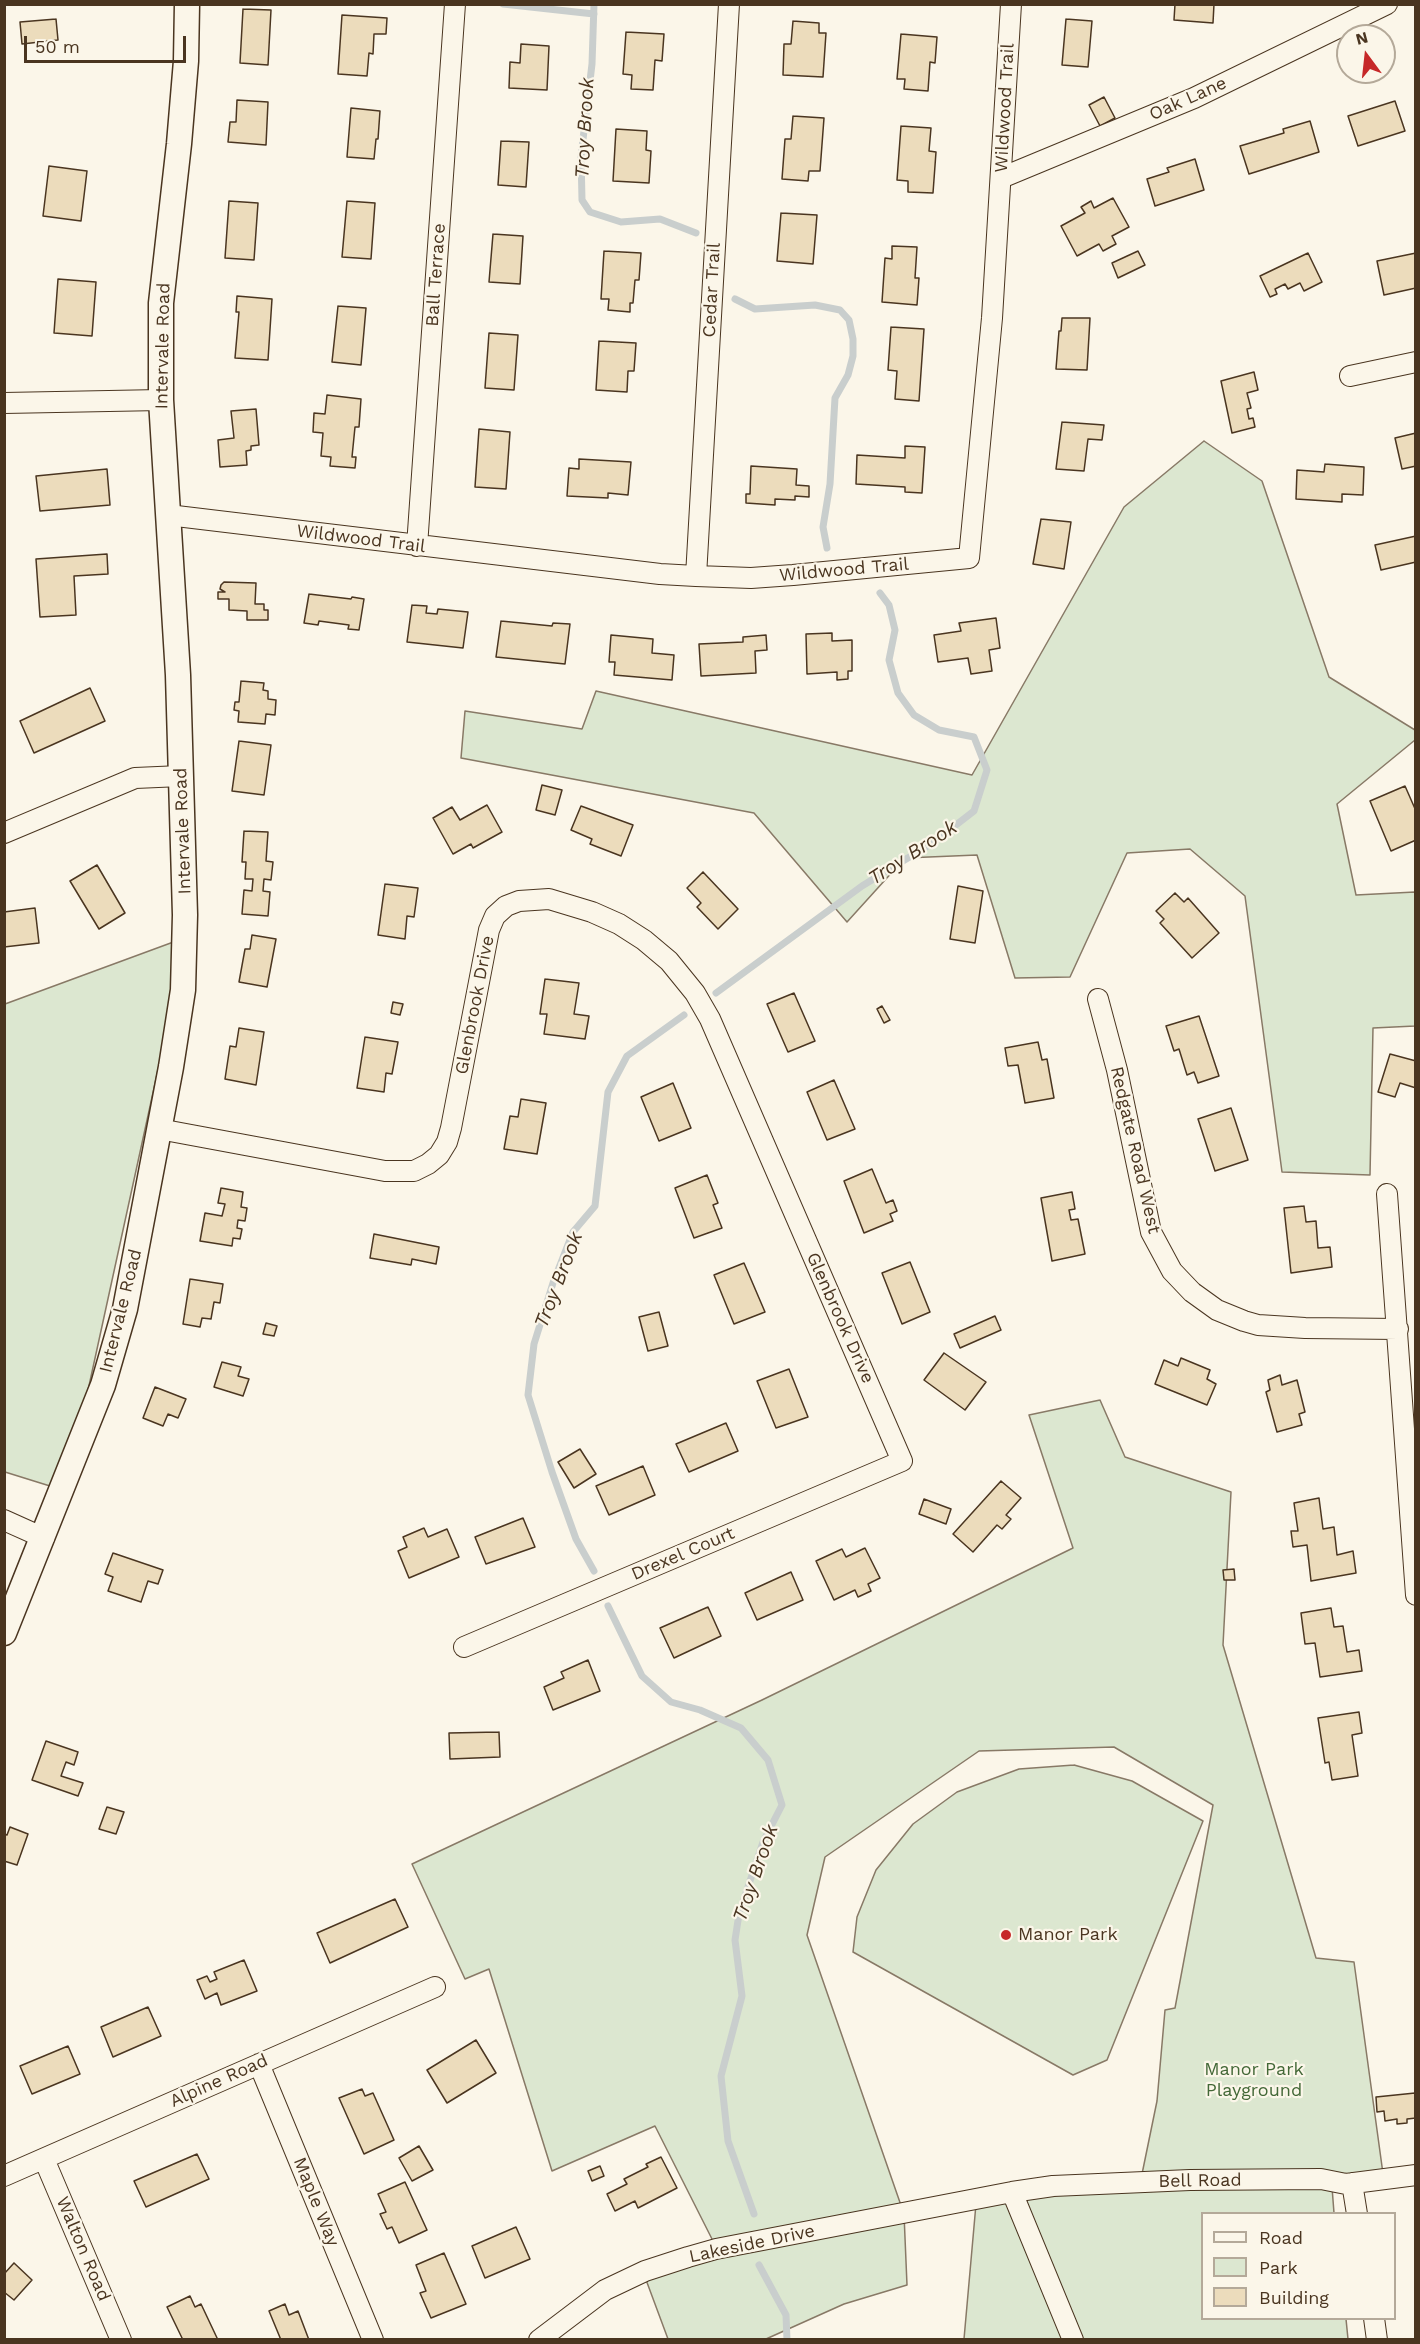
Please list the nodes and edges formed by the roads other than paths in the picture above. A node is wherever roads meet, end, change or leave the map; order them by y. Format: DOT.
graph roads {
  1 [pos="187,4"];
  2 [pos="455,4"];
  3 [pos="729,4"];
  4 [pos="1011,4"];
  5 [pos="1376,7"];
  6 [pos="1001,178"];
  7 [pos="1416,362"];
  8 [pos="1350,376"];
  9 [pos="161,400"];
  10 [pos="4,403"];
  11 [pos="168,515"];
  12 [pos="417,546"];
  13 [pos="696,576"];
  14 [pos="181,776"];
  15 [pos="4,833"];
  16 [pos="1098,999"];
  17 [pos="159,1129"];
  18 [pos="1387,1194"];
  19 [pos="1398,1329"];
  20 [pos="902,1461"];
  21 [pos="4,1520"];
  22 [pos="44,1538"];
  23 [pos="1416,1594"];
  24 [pos="4,1633"];
  25 [pos="464,1647"];
  26 [pos="435,1987"];
  27 [pos="259,2064"];
  28 [pos="44,2159"];
  29 [pos="1416,2175"];
  30 [pos="4,2176"];
  31 [pos="1352,2183"];
  32 [pos="1012,2192"];
  33 [pos="985,2198"];
  34 [pos="1357,2212"];
  35 [pos="1374,2320"];
  36 [pos="121,2340"];
  37 [pos="373,2340"];
  38 [pos="539,2340"];
  39 [pos="1073,2340"];
  40 [pos="1377,2340"];
  1 -- 9 [label="street, Intervale Road"];
  2 -- 12 [label="street, Ball Terrace"];
  3 -- 13 [label="street, Cedar Trail"];
  4 -- 6 [label="street, Wildwood Trail"];
  5 -- 6 [label="street, Oak Lane"];
  6 -- 13 [label="street, Wildwood Trail"];
  7 -- 8 [label="street"];
  9 -- 10 [label="street"];
  9 -- 11 [label="street, Intervale Road"];
  11 -- 12 [label="street, Wildwood Trail"];
  11 -- 14 [label="street, Intervale Road"];
  12 -- 13 [label="street, Wildwood Trail"];
  14 -- 15 [label="street"];
  14 -- 17 [label="street, Intervale Road"];
  16 -- 19 [label="street, Redgate Road West"];
  17 -- 20 [label="street, Glenbrook Drive"];
  17 -- 22 [label="street, Intervale Road"];
  18 -- 19 [label="street"];
  19 -- 23 [label="street"];
  20 -- 25 [label="street, Drexel Court"];
  21 -- 22 [label="street"];
  22 -- 24 [label="street, Intervale Road"];
  26 -- 27 [label="street, Alpine Road"];
  27 -- 28 [label="street, Alpine Road"];
  27 -- 37 [label="street, Maple Way"];
  28 -- 30 [label="street, Alpine Road"];
  28 -- 36 [label="street, Walton Road"];
  29 -- 31 [label="street, Bell Road"];
  31 -- 32 [label="street, Bell Road"];
  31 -- 34 [label="street"];
  32 -- 33 [label="street, Bell Road"];
  32 -- 39 [label="street"];
  33 -- 38 [label="street, Lakeside Drive"];
  35 -- 40 [label="street"];
}
